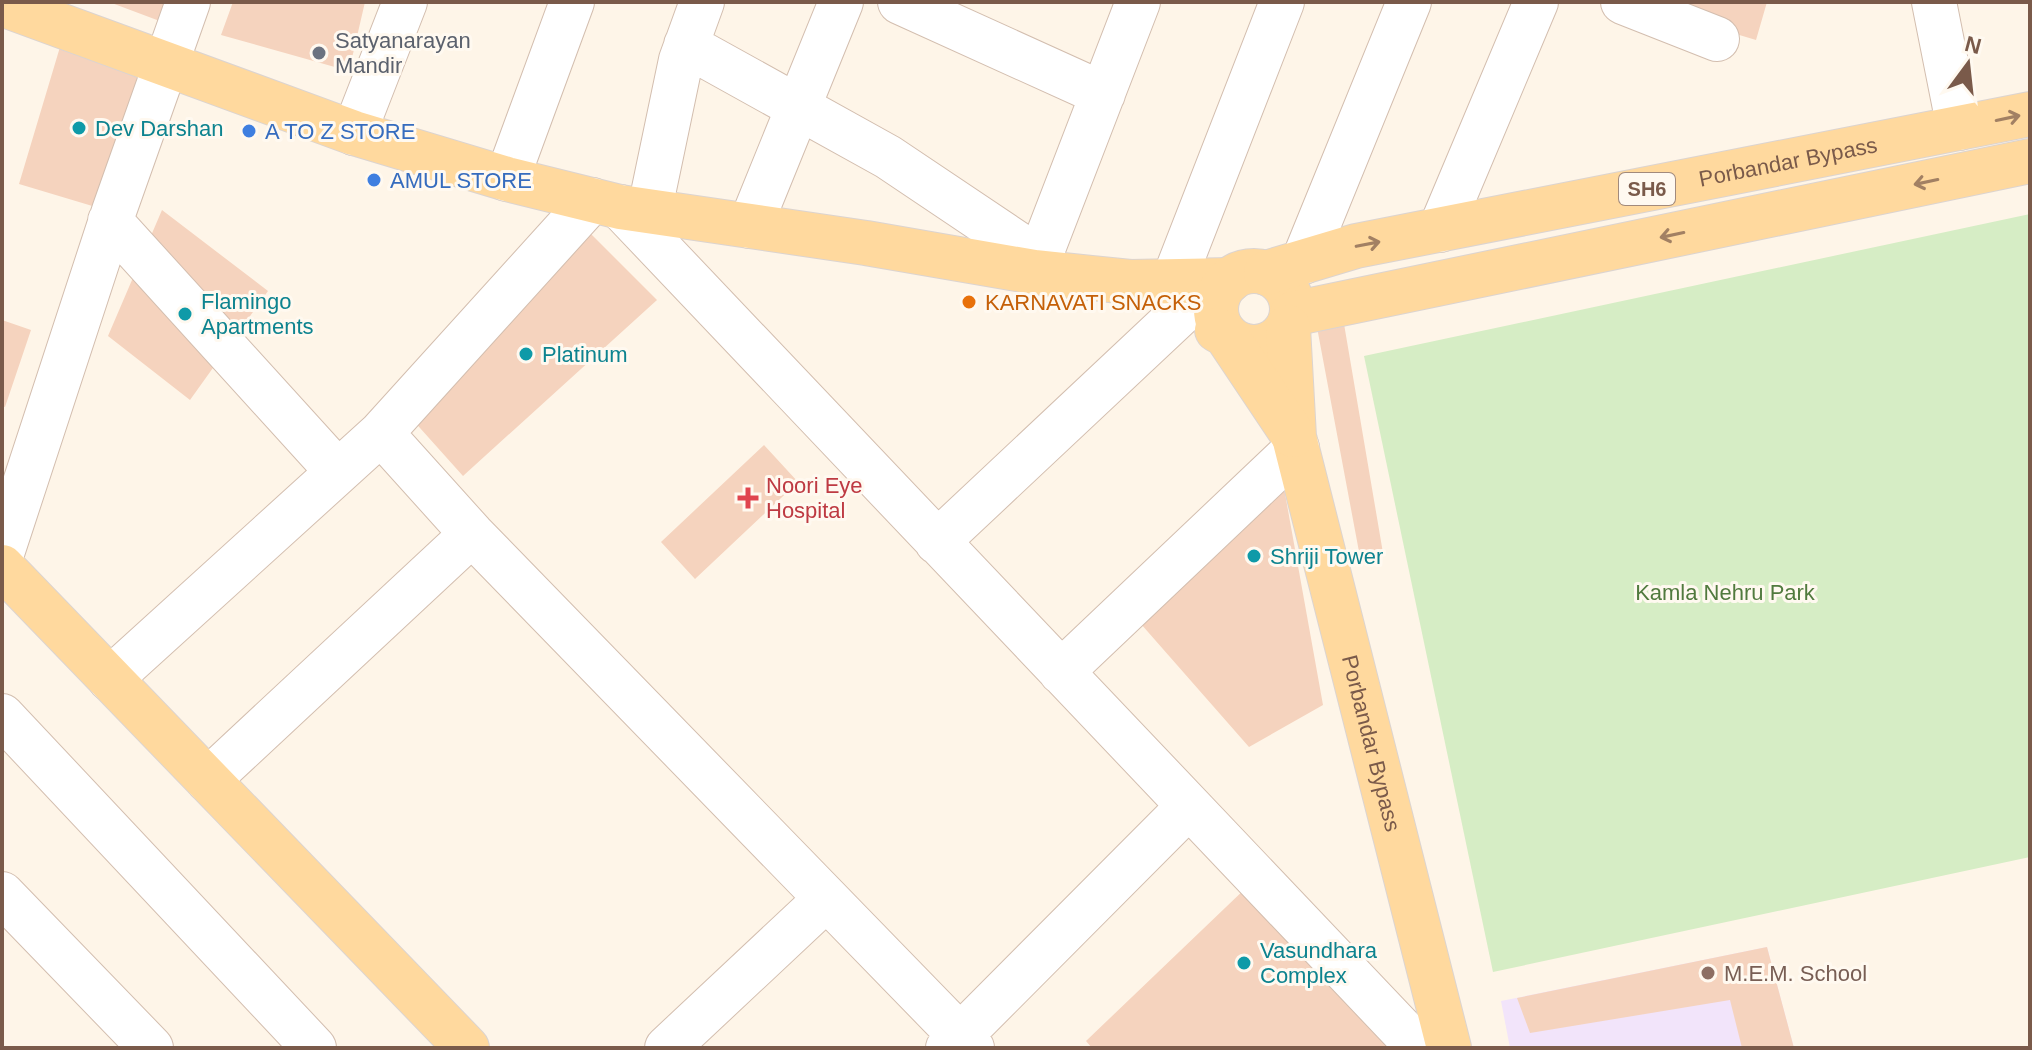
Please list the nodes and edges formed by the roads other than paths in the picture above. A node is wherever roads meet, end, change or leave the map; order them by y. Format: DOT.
graph roads {
  1 [pos="188,2"];
  2 [pos="405,2"];
  3 [pos="572,2"];
  4 [pos="702,2"];
  5 [pos="841,2"];
  6 [pos="900,2"];
  7 [pos="1138,2"];
  8 [pos="1282,2"];
  9 [pos="1409,2"];
  10 [pos="1536,2"];
  11 [pos="1623,2"];
  12 [pos="1934,2"];
  13 [pos="2,4"];
  14 [pos="960,14"];
  15 [pos="1717,39"];
  16 [pos="686,45"];
  17 [pos="164,64"];
  18 [pos="1103,94"];
  19 [pos="799,105"];
  20 [pos="2030,114"];
  21 [pos="1959,128"];
  22 [pos="354,133"];
  23 [pos="2030,161"];
  24 [pos="507,179"];
  25 [pos="620,207"];
  26 [pos="110,221"];
  27 [pos="750,226"];
  28 [pos="1440,230"];
  29 [pos="1037,265"];
  30 [pos="1266,272"];
  31 [pos="1178,296"];
  32 [pos="1290,320"];
  33 [pos="1226,335"];
  34 [pos="381,433"];
  35 [pos="1296,442"];
  36 [pos="338,472"];
  37 [pos="472,534"];
  38 [pos="937,542"];
  39 [pos="2,553"];
  40 [pos="2,567"];
  41 [pos="1061,672"];
  42 [pos="110,679"];
  43 [pos="2,716"];
  44 [pos="208,780"];
  45 [pos="1189,806"];
  46 [pos="2,894"];
  47 [pos="826,899"];
  48 [pos="960,1044"];
  49 [pos="151,1048"];
  50 [pos="314,1048"];
  51 [pos="467,1048"];
  52 [pos="667,1048"];
  53 [pos="1419,1048"];
  54 [pos="1449,1048"];
  1 -- 17 [label="street"];
  2 -- 22 [label="street"];
  3 -- 24 [label="street"];
  4 -- 16 [label="street"];
  5 -- 19 [label="street"];
  6 -- 14 [label="street"];
  7 -- 18 [label="street"];
  8 -- 31 [label="street"];
  9 -- 30 [label="street"];
  10 -- 28 [label="street"];
  11 -- 15 [label="street"];
  12 -- 21 [label="street"];
  13 -- 17 [label="main road"];
  14 -- 18 [label="street"];
  16 -- 19 [label="street"];
  16 -- 25 [label="street"];
  17 -- 22 [label="main road"];
  17 -- 26 [label="street"];
  18 -- 29 [label="street"];
  19 -- 27 [label="street"];
  19 -- 29 [label="street"];
  21 -- 20 [label="main road, Porbandar Bypass / SH6, one-way"];
  21 -- 28 [label="main road, Porbandar Bypass / SH6"];
  22 -- 24 [label="main road"];
  23 -- 32 [label="main road, SH6, one-way"];
  24 -- 25 [label="main road"];
  25 -- 27 [label="main road"];
  25 -- 34 [label="street"];
  25 -- 38 [label="street"];
  26 -- 36 [label="street"];
  26 -- 39 [label="street"];
  27 -- 29 [label="main road"];
  30 -- 28 [label="main road, Porbandar Bypass / SH6, one-way"];
  29 -- 31 [label="main road"];
  30 -- 31 [label="main road, Porbandar Bypass"];
  30 -- 32 [label="main road"];
  30 -- 33 [label="main road"];
  31 -- 33 [label="main road"];
  31 -- 38 [label="street"];
  32 -- 33 [label="main road, SH6"];
  32 -- 35 [label="main road"];
  33 -- 35 [label="main road"];
  34 -- 36 [label="street"];
  34 -- 37 [label="street"];
  35 -- 41 [label="street"];
  35 -- 54 [label="main road, Porbandar Bypass"];
  36 -- 42 [label="street"];
  37 -- 44 [label="street"];
  37 -- 47 [label="street"];
  38 -- 41 [label="street"];
  40 -- 42 [label="main road"];
  41 -- 45 [label="street"];
  42 -- 44 [label="main road"];
  43 -- 50 [label="street"];
  44 -- 51 [label="main road"];
  45 -- 48 [label="street"];
  45 -- 53 [label="street"];
  46 -- 49 [label="street"];
  47 -- 48 [label="street"];
  47 -- 52 [label="street"];
}
